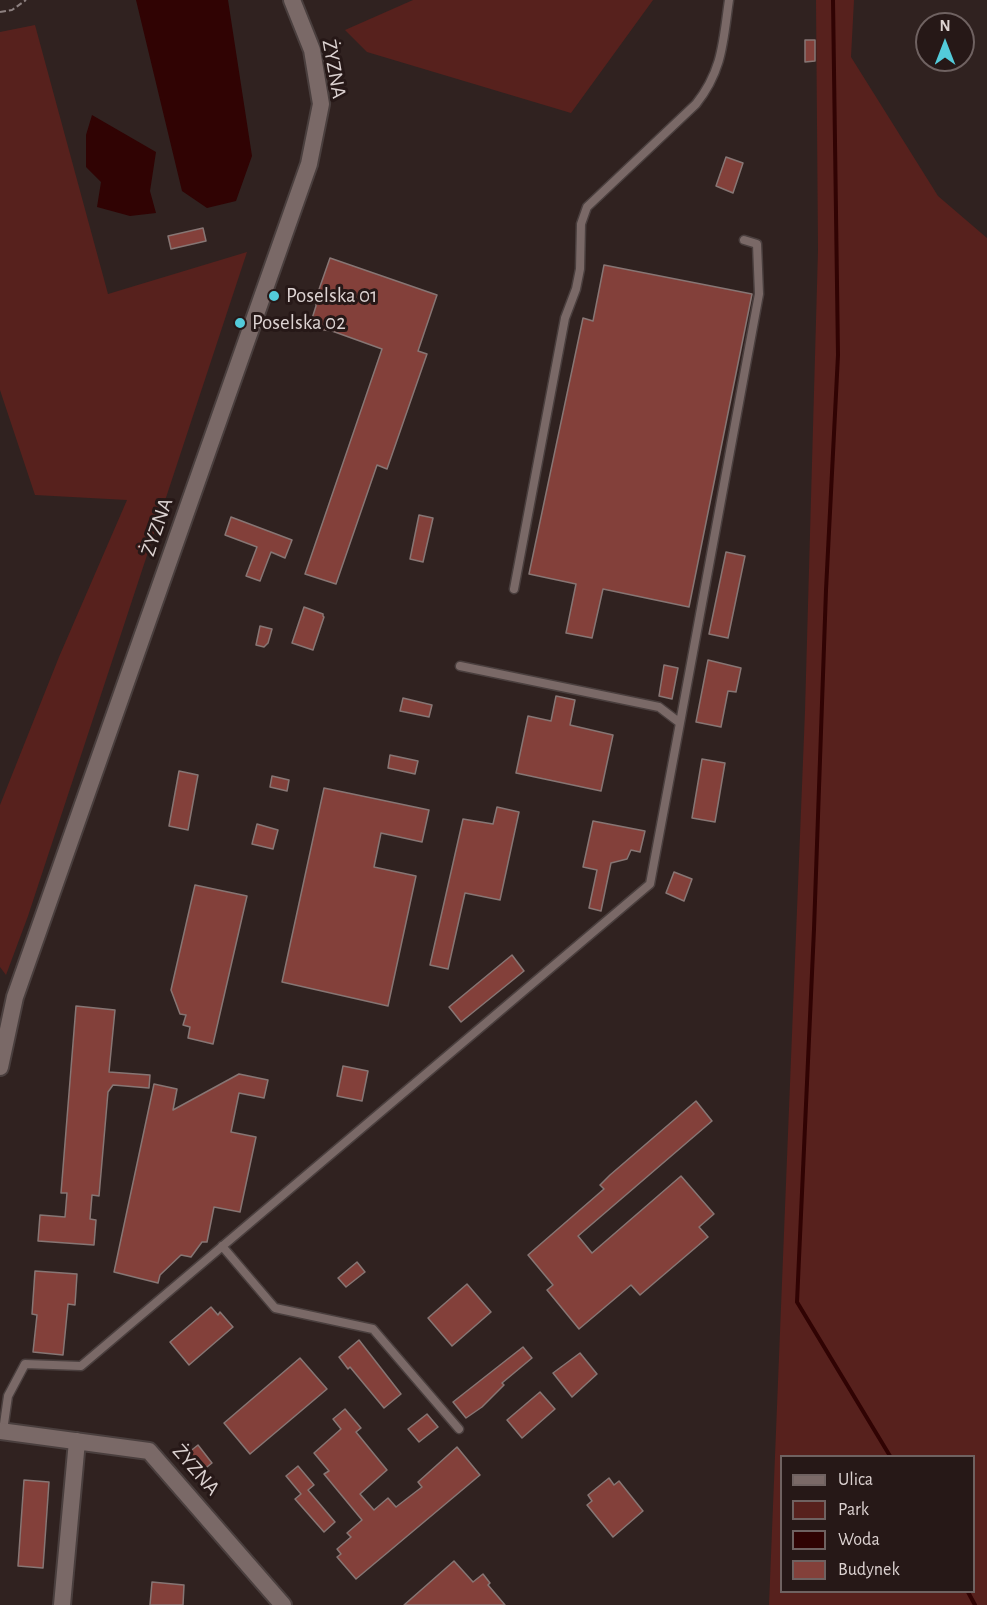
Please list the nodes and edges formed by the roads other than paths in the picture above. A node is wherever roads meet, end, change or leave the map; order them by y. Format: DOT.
graph roads {
  1 [pos="292,0"];
  2 [pos="729,0"];
  3 [pos="744,240"];
  4 [pos="514,589"];
  5 [pos="460,666"];
  6 [pos="680,723"];
  7 [pos="0,1067"];
  8 [pos="222,1246"];
  9 [pos="459,1429"];
  10 [pos="1,1431"];
  11 [pos="77,1441"];
  12 [pos="62,1605"];
  13 [pos="283,1605"];
  1 -- 7 [label="street, ŻYZNA"];
  2 -- 4 [label="lane"];
  3 -- 6 [label="lane"];
  5 -- 6 [label="lane"];
  6 -- 8 [label="lane"];
  8 -- 9 [label="lane"];
  8 -- 10 [label="lane"];
  10 -- 11 [label="street, ŻYZNA"];
  11 -- 12 [label="street"];
  11 -- 13 [label="street, ŻYZNA"];
}
